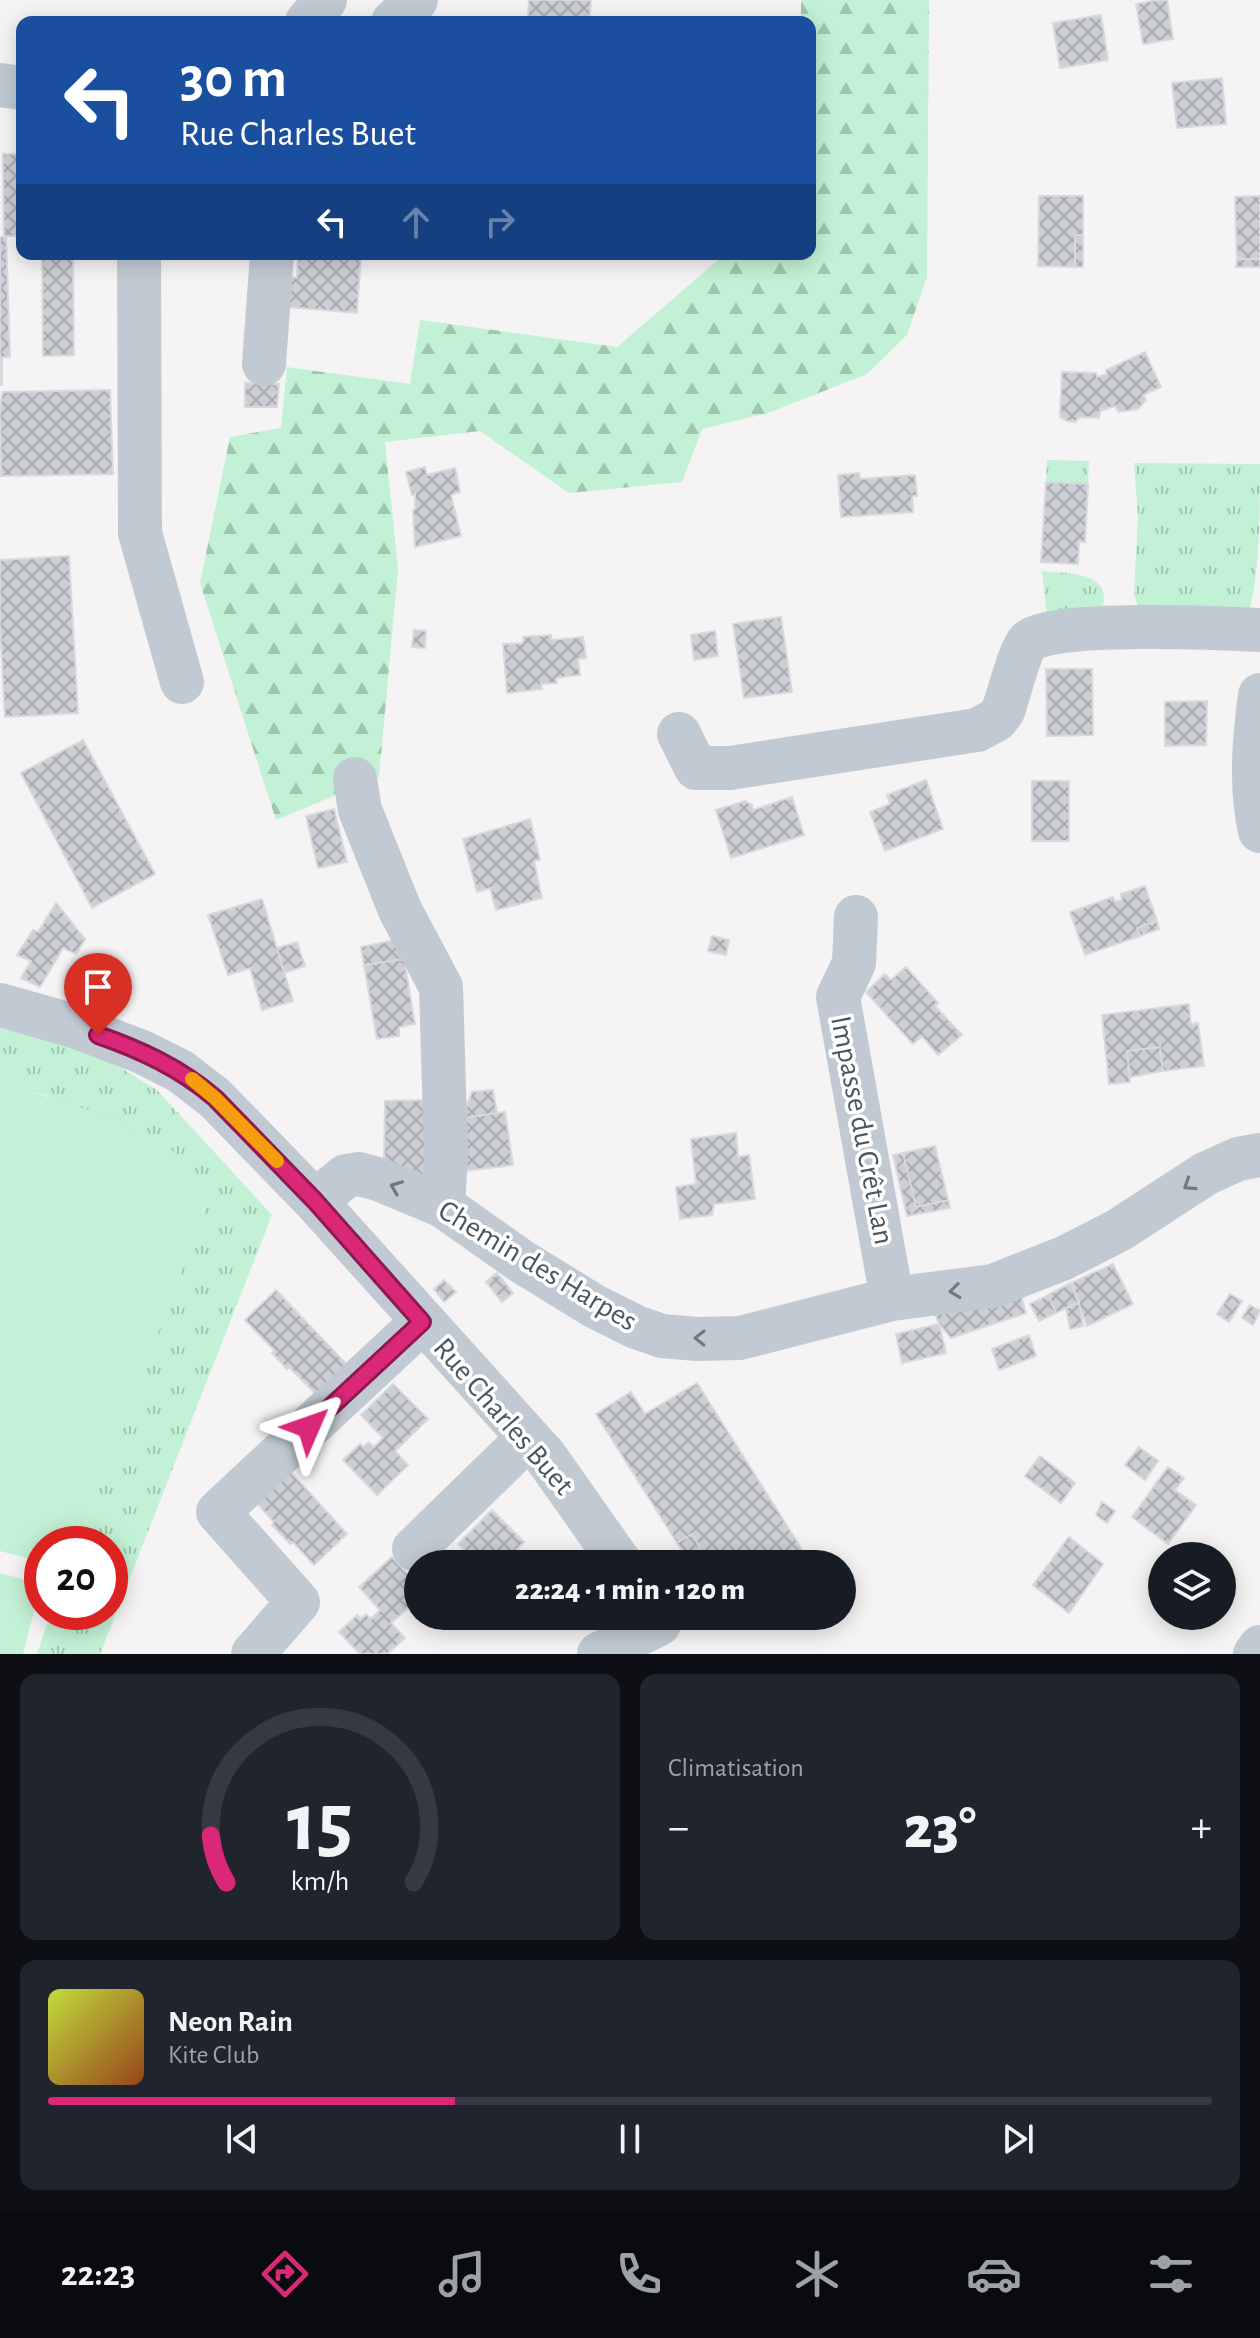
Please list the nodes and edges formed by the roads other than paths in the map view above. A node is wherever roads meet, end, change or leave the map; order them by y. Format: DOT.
graph roads {
  1 [pos="325,0"];
  2 [pos="416,0"];
  3 [pos="312,16"];
  4 [pos="399,16"];
  5 [pos="139,260"];
  6 [pos="272,260"];
  7 [pos="264,364"];
  8 [pos="1260,630"];
  9 [pos="182,682"];
  10 [pos="1260,695"];
  11 [pos="679,734"];
  12 [pos="355,779"];
  13 [pos="1260,831"];
  14 [pos="856,917"];
  15 [pos="0,1005"];
  16 [pos="1260,1155"];
  17 [pos="315,1201"];
  18 [pos="443,1206"];
  19 [pos="892,1299"];
  20 [pos="422,1322"];
  21 [pos="528,1438"];
  22 [pos="414,1549"];
  23 [pos="611,1550"];
  24 [pos="662,1631"];
  25 [pos="1260,1647"];
  26 [pos="253,1654"];
  27 [pos="599,1654"];
  28 [pos="1255,1654"];
  1 -- 3 [label="street"];
  2 -- 4 [label="street"];
  5 -- 9 [label="street"];
  6 -- 7 [label="street"];
  8 -- 11 [label="street"];
  10 -- 13 [label="street"];
  12 -- 18 [label="street"];
  14 -- 19 [label="street, Impasse du Crêt Lan"];
  15 -- 17 [label="street"];
  16 -- 19 [label="street, Chemin des Harpes, one-way"];
  18 -- 17 [label="street, Chemin des Harpes, one-way"];
  17 -- 20 [label="street, Rue Charles Buet"];
  19 -- 18 [label="street, Chemin des Harpes, one-way"];
  20 -- 21 [label="street, Rue Charles Buet"];
  20 -- 26 [label="street"];
  21 -- 22 [label="street"];
  21 -- 23 [label="street, Rue Charles Buet"];
  24 -- 27 [label="street"];
  25 -- 28 [label="street"];
}
